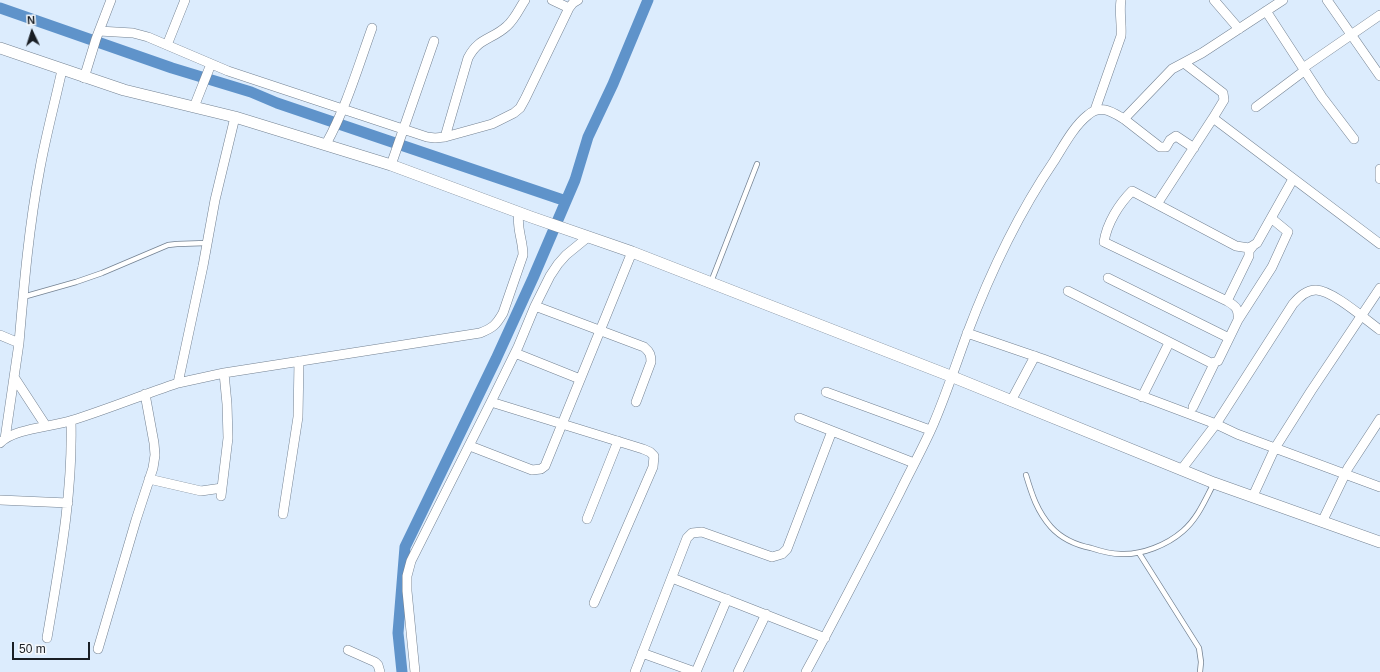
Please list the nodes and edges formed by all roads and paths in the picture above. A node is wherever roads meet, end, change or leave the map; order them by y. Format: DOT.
graph roads {
  1 [pos="111,0"];
  2 [pos="185,0"];
  3 [pos="525,0"];
  4 [pos="552,0"];
  5 [pos="578,0"];
  6 [pos="1121,0"];
  7 [pos="1214,0"];
  8 [pos="1283,0"];
  9 [pos="1327,0"];
  10 [pos="569,8"];
  11 [pos="1266,11"];
  12 [pos="1380,15"];
  13 [pos="372,28"];
  14 [pos="1239,29"];
  15 [pos="97,35"];
  16 [pos="1351,36"];
  17 [pos="434,40"];
  18 [pos="167,45"];
  19 [pos="0,48"];
  20 [pos="1184,63"];
  21 [pos="211,64"];
  22 [pos="62,70"];
  23 [pos="1304,70"];
  24 [pos="1380,76"];
  25 [pos="84,78"];
  26 [pos="194,107"];
  27 [pos="1256,107"];
  28 [pos="343,108"];
  29 [pos="1096,110"];
  30 [pos="235,117"];
  31 [pos="1213,118"];
  32 [pos="1124,119"];
  33 [pos="404,130"];
  34 [pos="445,137"];
  35 [pos="1354,140"];
  36 [pos="326,144"];
  37 [pos="1194,148"];
  38 [pos="757,164"];
  39 [pos="392,165"];
  40 [pos="1380,169"];
  41 [pos="1293,179"];
  42 [pos="1380,179"];
  43 [pos="1157,204"];
  44 [pos="519,213"];
  45 [pos="1271,218"];
  46 [pos="585,235"];
  47 [pos="207,243"];
  48 [pos="1380,244"];
  49 [pos="1253,246"];
  50 [pos="632,252"];
  51 [pos="1108,278"];
  52 [pos="710,284"];
  53 [pos="1380,288"];
  54 [pos="1068,291"];
  55 [pos="23,298"];
  56 [pos="1227,301"];
  57 [pos="535,306"];
  58 [pos="1361,316"];
  59 [pos="1238,320"];
  60 [pos="600,330"];
  61 [pos="1380,330"];
  62 [pos="967,333"];
  63 [pos="0,336"];
  64 [pos="1229,338"];
  65 [pos="19,343"];
  66 [pos="1169,343"];
  67 [pos="515,353"];
  68 [pos="1035,356"];
  69 [pos="299,361"];
  70 [pos="1215,362"];
  71 [pos="224,373"];
  72 [pos="14,377"];
  73 [pos="953,377"];
  74 [pos="580,379"];
  75 [pos="178,383"];
  76 [pos="826,392"];
  77 [pos="145,394"];
  78 [pos="1142,397"];
  79 [pos="1011,401"];
  80 [pos="491,402"];
  81 [pos="636,402"];
  82 [pos="1193,407"];
  83 [pos="799,418"];
  84 [pos="1380,419"];
  85 [pos="71,421"];
  86 [pos="563,424"];
  87 [pos="1216,424"];
  88 [pos="46,426"];
  89 [pos="930,430"];
  90 [pos="832,431"];
  91 [pos="3,441"];
  92 [pos="618,441"];
  93 [pos="470,446"];
  94 [pos="1275,448"];
  95 [pos="914,463"];
  96 [pos="1181,470"];
  97 [pos="1345,474"];
  98 [pos="1026,475"];
  99 [pos="149,480"];
  100 [pos="1214,483"];
  101 [pos="1380,487"];
  102 [pos="1253,496"];
  103 [pos="0,500"];
  104 [pos="68,503"];
  105 [pos="283,514"];
  106 [pos="587,519"];
  107 [pos="1322,522"];
  108 [pos="1380,542"];
  109 [pos="1139,553"];
  110 [pos="672,578"];
  111 [pos="727,599"];
  112 [pos="594,603"];
  113 [pos="766,614"];
  114 [pos="47,638"];
  115 [pos="825,638"];
  116 [pos="98,649"];
  117 [pos="348,650"];
  118 [pos="642,653"];
  119 [pos="380,672"];
  120 [pos="415,672"];
  121 [pos="635,672"];
  122 [pos="695,672"];
  123 [pos="738,672"];
  124 [pos="806,672"];
  125 [pos="1200,672"];
  1 -- 15 [label="street"];
  2 -- 18 [label="street"];
  3 -- 34 [label="street"];
  4 -- 10 [label="street"];
  5 -- 10 [label="street"];
  6 -- 29 [label="street"];
  7 -- 14 [label="street"];
  8 -- 11 [label="street"];
  9 -- 16 [label="street"];
  10 -- 34 [label="street"];
  11 -- 14 [label="street"];
  11 -- 23 [label="street"];
  12 -- 16 [label="street"];
  13 -- 28 [label="street"];
  14 -- 20 [label="street"];
  15 -- 18 [label="street"];
  15 -- 25 [label="street"];
  16 -- 23 [label="street"];
  16 -- 24 [label="street"];
  17 -- 33 [label="street"];
  18 -- 21 [label="street"];
  19 -- 22 [label="street"];
  20 -- 31 [label="street"];
  20 -- 32 [label="street"];
  21 -- 26 [label="street"];
  21 -- 28 [label="street"];
  22 -- 25 [label="street"];
  22 -- 55 [label="street"];
  23 -- 27 [label="street"];
  23 -- 35 [label="street"];
  25 -- 26 [label="street"];
  26 -- 30 [label="street"];
  28 -- 33 [label="street"];
  28 -- 36 [label="street"];
  29 -- 32 [label="street"];
  29 -- 62 [label="street"];
  30 -- 36 [label="street"];
  30 -- 47 [label="street"];
  31 -- 37 [label="street"];
  31 -- 41 [label="street"];
  32 -- 37 [label="street"];
  33 -- 34 [label="street"];
  33 -- 39 [label="street"];
  36 -- 39 [label="street"];
  37 -- 43 [label="street"];
  38 -- 52 [label="lane"];
  39 -- 44 [label="street"];
  40 -- 42 [label="street"];
  41 -- 45 [label="street"];
  41 -- 48 [label="street"];
  43 -- 49 [label="street"];
  43 -- 56 [label="street"];
  44 -- 46 [label="street"];
  44 -- 69 [label="street"];
  45 -- 49 [label="street"];
  45 -- 59 [label="street"];
  46 -- 50 [label="street"];
  46 -- 57 [label="street"];
  47 -- 55 [label="lane"];
  47 -- 75 [label="street"];
  49 -- 56 [label="street"];
  50 -- 52 [label="street"];
  50 -- 60 [label="street"];
  51 -- 64 [label="street"];
  52 -- 73 [label="street"];
  53 -- 58 [label="street"];
  54 -- 66 [label="street"];
  55 -- 65 [label="street"];
  56 -- 59 [label="street"];
  57 -- 60 [label="street"];
  57 -- 67 [label="street"];
  58 -- 61 [label="street"];
  58 -- 87 [label="street"];
  58 -- 94 [label="street"];
  59 -- 64 [label="street"];
  60 -- 74 [label="street"];
  60 -- 81 [label="street"];
  62 -- 68 [label="street"];
  62 -- 73 [label="street"];
  63 -- 65 [label="street"];
  64 -- 70 [label="street"];
  65 -- 72 [label="street"];
  66 -- 70 [label="street"];
  66 -- 78 [label="street"];
  67 -- 74 [label="street"];
  67 -- 80 [label="street"];
  68 -- 78 [label="street"];
  68 -- 79 [label="street"];
  69 -- 71 [label="street"];
  69 -- 105 [label="street"];
  70 -- 82 [label="street"];
  71 -- 75 [label="street"];
  71 -- 99 [label="street"];
  72 -- 88 [label="street"];
  72 -- 91 [label="street"];
  73 -- 79 [label="street"];
  73 -- 89 [label="street"];
  74 -- 86 [label="street"];
  75 -- 77 [label="street"];
  76 -- 89 [label="street"];
  77 -- 85 [label="street"];
  77 -- 99 [label="street"];
  78 -- 87 [label="street"];
  79 -- 96 [label="street"];
  80 -- 86 [label="street"];
  80 -- 93 [label="street"];
  83 -- 90 [label="street"];
  84 -- 97 [label="street"];
  85 -- 88 [label="street"];
  85 -- 104 [label="street"];
  86 -- 92 [label="street"];
  86 -- 93 [label="street"];
  87 -- 94 [label="street"];
  87 -- 96 [label="street"];
  88 -- 91 [label="street"];
  89 -- 95 [label="street"];
  90 -- 95 [label="street"];
  90 -- 110 [label="street"];
  92 -- 106 [label="street"];
  92 -- 112 [label="street"];
  93 -- 120 [label="street"];
  94 -- 97 [label="street"];
  94 -- 102 [label="street"];
  95 -- 115 [label="street"];
  96 -- 100 [label="street"];
  97 -- 101 [label="street"];
  97 -- 107 [label="street"];
  98 -- 109 [label="lane"];
  99 -- 116 [label="street"];
  100 -- 102 [label="street"];
  100 -- 109 [label="lane"];
  102 -- 107 [label="street"];
  103 -- 104 [label="street"];
  104 -- 114 [label="street"];
  107 -- 108 [label="street"];
  109 -- 125 [label="lane"];
  110 -- 111 [label="street"];
  110 -- 118 [label="street"];
  111 -- 113 [label="street"];
  111 -- 122 [label="street"];
  113 -- 115 [label="street"];
  113 -- 123 [label="street"];
  115 -- 124 [label="street"];
  117 -- 119 [label="street"];
  118 -- 121 [label="street"];
  118 -- 122 [label="street"];
}
